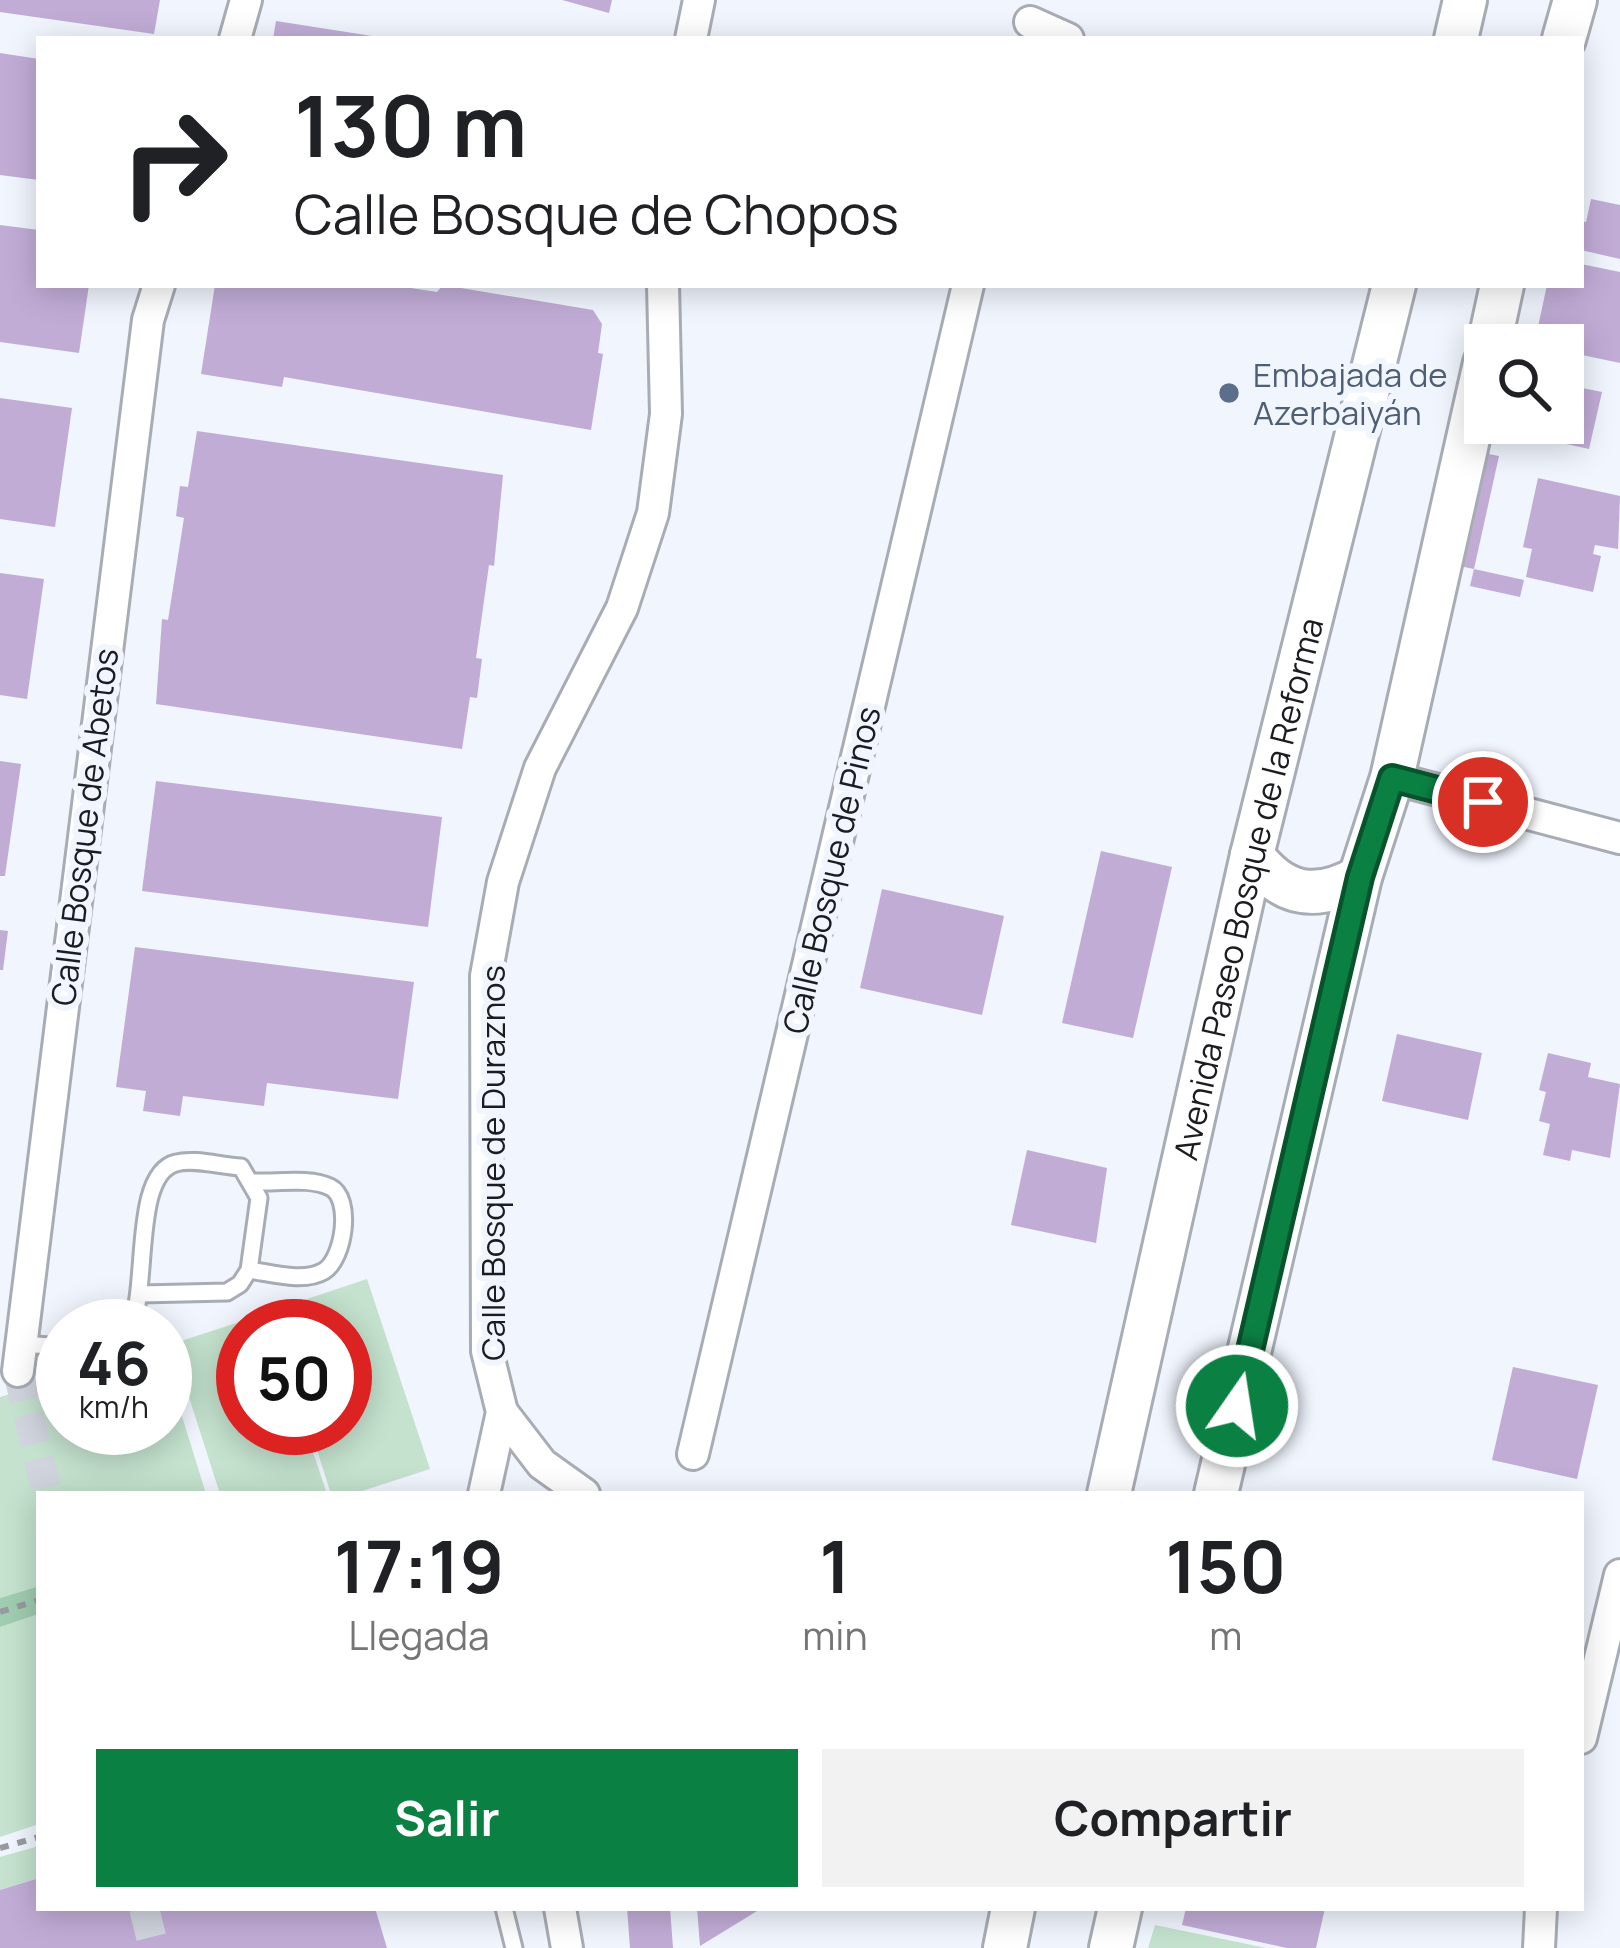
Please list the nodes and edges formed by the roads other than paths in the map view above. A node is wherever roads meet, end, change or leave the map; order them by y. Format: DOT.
graph roads {
  1 [pos="247,0"];
  2 [pos="699,0"];
  3 [pos="1465,0"];
  4 [pos="1574,0"];
  5 [pos="1030,20"];
  6 [pos="236,36"];
  7 [pos="692,36"];
  8 [pos="1063,36"];
  9 [pos="1457,36"];
  10 [pos="1565,36"];
  11 [pos="158,288"];
  12 [pos="663,288"];
  13 [pos="967,288"];
  14 [pos="1393,288"];
  15 [pos="1501,288"];
  16 [pos="1494,324"];
  17 [pos="1467,444"];
  18 [pos="1392,778"];
  19 [pos="1620,838"];
  20 [pos="1252,855"];
  21 [pos="1360,877"];
  22 [pos="254,1182"];
  23 [pos="249,1270"];
  24 [pos="141,1294"];
  25 [pos="139,1299"];
  26 [pos="36,1354"];
  27 [pos="20,1358"];
  28 [pos="502,1412"];
  29 [pos="693,1454"];
  30 [pos="485,1491"];
  31 [pos="580,1491"];
  32 [pos="1110,1491"];
  33 [pos="1217,1491"];
  34 [pos="1620,1575"];
  35 [pos="1584,1725"];
  36 [pos="505,1911"];
  37 [pos="561,1911"];
  38 [pos="1012,1911"];
  39 [pos="1119,1911"];
  40 [pos="1541,1911"];
  41 [pos="514,1948"];
  42 [pos="567,1948"];
  43 [pos="1005,1948"];
  44 [pos="1111,1948"];
  45 [pos="1539,1948"];
  1 -- 6 [label="street"];
  2 -- 7 [label="street"];
  3 -- 9 [label="main road"];
  4 -- 10 [label="main road"];
  5 -- 8 [label="street"];
  11 -- 27 [label="street, Calle Bosque de Abetos"];
  12 -- 28 [label="street, Calle Bosque de Duraznos"];
  13 -- 29 [label="street, Calle Bosque de Pinos"];
  14 -- 20 [label="main road, Avenida Paseo Bosque de la Reforma"];
  15 -- 16 [label="main road"];
  17 -- 18 [label="main road"];
  18 -- 19 [label="street"];
  18 -- 21 [label="main road"];
  20 -- 21 [label="main road"];
  20 -- 32 [label="main road, Avenida Paseo Bosque de la Reforma"];
  21 -- 33 [label="main road"];
  22 -- 23 [label="lane"];
  22 -- 23 [label="lane"];
  22 -- 24 [label="lane"];
  23 -- 24 [label="lane"];
  24 -- 25 [label="lane"];
  26 -- 27 [label="lane"];
  28 -- 30 [label="street, Calle Bosque de Duraznos"];
  28 -- 31 [label="street"];
  34 -- 35 [label="street"];
  36 -- 41 [label="lane"];
  37 -- 42 [label="street"];
  38 -- 43 [label="main road"];
  39 -- 44 [label="main road"];
  40 -- 45 [label="street"];
}
